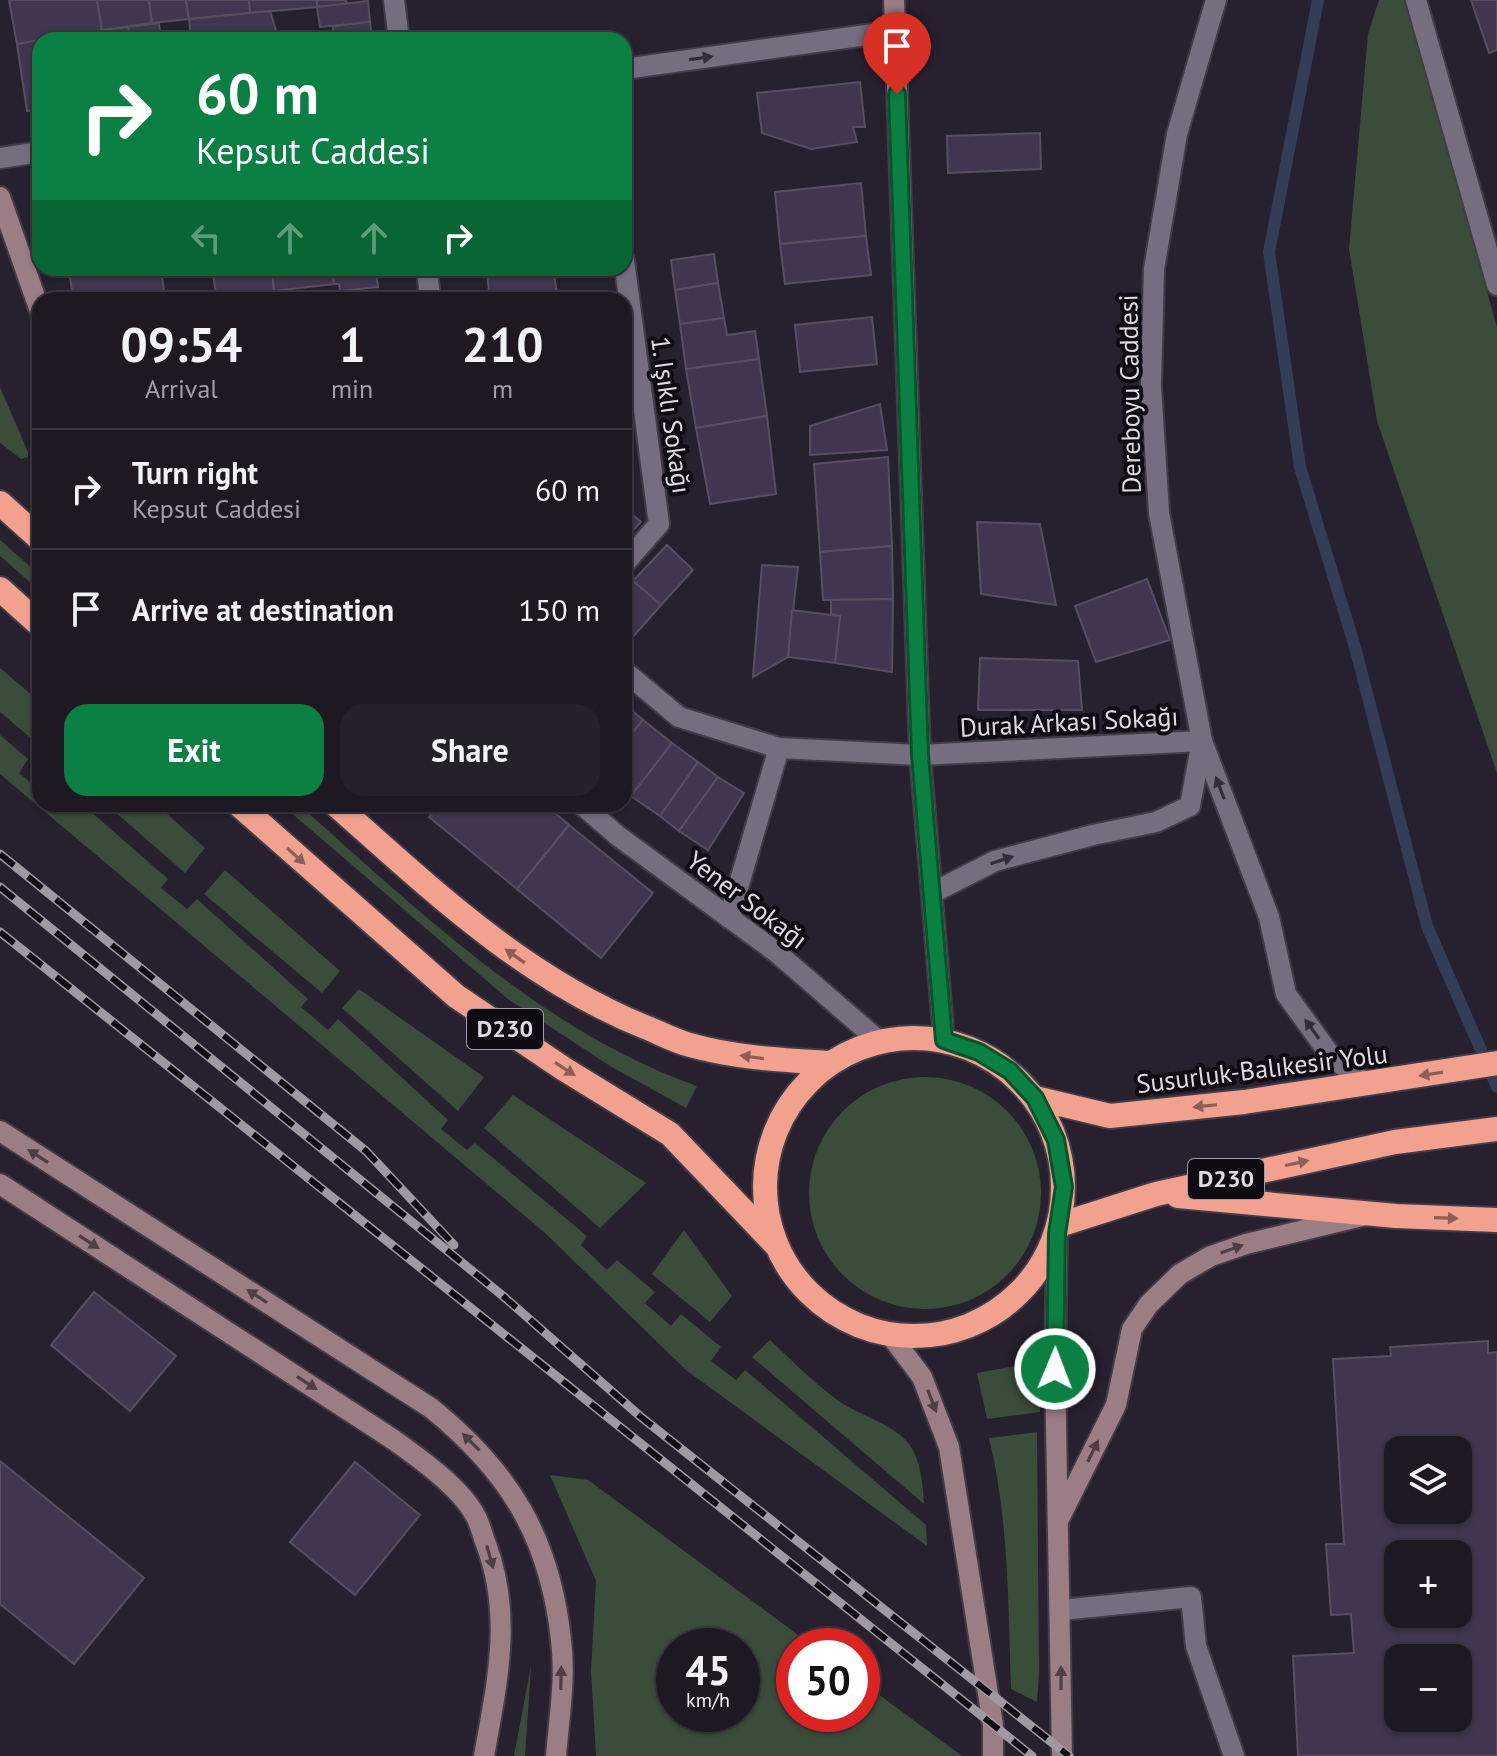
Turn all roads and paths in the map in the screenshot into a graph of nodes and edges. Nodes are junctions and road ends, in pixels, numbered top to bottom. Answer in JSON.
{"nodes":[{"id":1,"x":394,"y":0,"type":"edge"},
{"id":2,"x":894,"y":0,"type":"edge"},
{"id":3,"x":1216,"y":0,"type":"edge"},
{"id":4,"x":1416,"y":0,"type":"edge"},
{"id":5,"x":895,"y":31,"type":"junction"},
{"id":6,"x":398,"y":32,"type":"edge"},
{"id":7,"x":632,"y":68,"type":"edge"},
{"id":8,"x":32,"y":153,"type":"edge"},
{"id":9,"x":0,"y":158,"type":"edge"},
{"id":10,"x":0,"y":197,"type":"edge"},
{"id":11,"x":1497,"y":285,"type":"edge"},
{"id":12,"x":33,"y":292,"type":"edge"},
{"id":13,"x":632,"y":320,"type":"edge"},
{"id":14,"x":0,"y":503,"type":"edge"},
{"id":15,"x":32,"y":532,"type":"edge"},
{"id":16,"x":632,"y":555,"type":"edge"},
{"id":17,"x":0,"y":589,"type":"edge"},
{"id":18,"x":32,"y":618,"type":"edge"},
{"id":19,"x":632,"y":678,"type":"edge"},
{"id":20,"x":1202,"y":741,"type":"junction"},
{"id":21,"x":779,"y":748,"type":"junction"},
{"id":22,"x":920,"y":755,"type":"junction"},
{"id":23,"x":247,"y":812,"type":"edge"},
{"id":24,"x":344,"y":812,"type":"edge"},
{"id":25,"x":590,"y":812,"type":"edge"},
{"id":26,"x":932,"y":893,"type":"junction"},
{"id":27,"x":729,"y":918,"type":"junction"},
{"id":28,"x":944,"y":1040,"type":"junction"},
{"id":29,"x":879,"y":1041,"type":"junction"},
{"id":30,"x":830,"y":1063,"type":"junction"},
{"id":31,"x":1497,"y":1063,"type":"edge"},
{"id":32,"x":1366,"y":1084,"type":"junction"},
{"id":33,"x":1035,"y":1098,"type":"junction"},
{"id":34,"x":1497,"y":1129,"type":"edge"},
{"id":35,"x":0,"y":1131,"type":"edge"},
{"id":36,"x":0,"y":1184,"type":"edge"},
{"id":37,"x":1156,"y":1194,"type":"junction"},
{"id":38,"x":1384,"y":1215,"type":"junction"},
{"id":39,"x":1497,"y":1220,"type":"edge"},
{"id":40,"x":1058,"y":1229,"type":"junction"},
{"id":41,"x":776,"y":1245,"type":"junction"},
{"id":42,"x":891,"y":1336,"type":"junction"},
{"id":43,"x":1058,"y":1521,"type":"junction"},
{"id":44,"x":1061,"y":1610,"type":"junction"},
{"id":45,"x":484,"y":1756,"type":"edge"},
{"id":46,"x":556,"y":1756,"type":"edge"},
{"id":47,"x":993,"y":1756,"type":"edge"},
{"id":48,"x":1062,"y":1756,"type":"edge"},
{"id":49,"x":1234,"y":1756,"type":"edge"}],
"edges":[{"from":1,"to":6,"type":"street"},
{"from":2,"to":5,"type":"main road"},
{"from":3,"to":20,"type":"street","name":"Dereboyu Caddesi"},
{"from":4,"to":11,"type":"street"},
{"from":7,"to":5,"type":"street","one_way":true},
{"from":5,"to":22,"type":"main road"},
{"from":8,"to":9,"type":"street"},
{"from":10,"to":12,"type":"main road"},
{"from":13,"to":16,"type":"street","name":"1. Işıklı Sokağı"},
{"from":14,"to":15,"type":"highway"},
{"from":17,"to":18,"type":"highway"},
{"from":19,"to":21,"type":"street","name":"Durak Arkası Sokağı"},
{"from":20,"to":22,"type":"street","name":"Durak Arkası Sokağı"},
{"from":26,"to":20,"type":"street","one_way":true},
{"from":32,"to":20,"type":"street","one_way":true},
{"from":21,"to":22,"type":"street","name":"Durak Arkası Sokağı"},
{"from":21,"to":27,"type":"street"},
{"from":22,"to":26,"type":"main road"},
{"from":23,"to":41,"type":"highway","number":"D230","one_way":true},
{"from":30,"to":24,"type":"highway","number":"D230","one_way":true},
{"from":25,"to":27,"type":"street","name":"Yener Sokağı"},
{"from":26,"to":28,"type":"main road"},
{"from":27,"to":29,"type":"street","name":"Yener Sokağı"},
{"from":28,"to":29,"type":"highway"},
{"from":28,"to":33,"type":"highway"},
{"from":29,"to":30,"type":"highway"},
{"from":30,"to":41,"type":"highway"},
{"from":31,"to":32,"type":"highway","name":"Susurluk-Balıkesir Yolu","one_way":true},
{"from":32,"to":33,"type":"highway","name":"Susurluk-Balıkesir Yolu","one_way":true},
{"from":33,"to":40,"type":"highway"},
{"from":37,"to":34,"type":"highway","number":"D230","one_way":true},
{"from":46,"to":35,"type":"main road","one_way":true},
{"from":36,"to":45,"type":"main road","one_way":true},
{"from":37,"to":38,"type":"highway"},
{"from":37,"to":40,"type":"highway","number":"D230"},
{"from":38,"to":39,"type":"highway","one_way":true},
{"from":43,"to":38,"type":"main road","one_way":true},
{"from":40,"to":42,"type":"highway"},
{"from":40,"to":43,"type":"main road"},
{"from":41,"to":42,"type":"highway"},
{"from":42,"to":47,"type":"main road","one_way":true},
{"from":43,"to":44,"type":"main road"},
{"from":48,"to":44,"type":"main road","one_way":true},
{"from":44,"to":49,"type":"street"}]}
